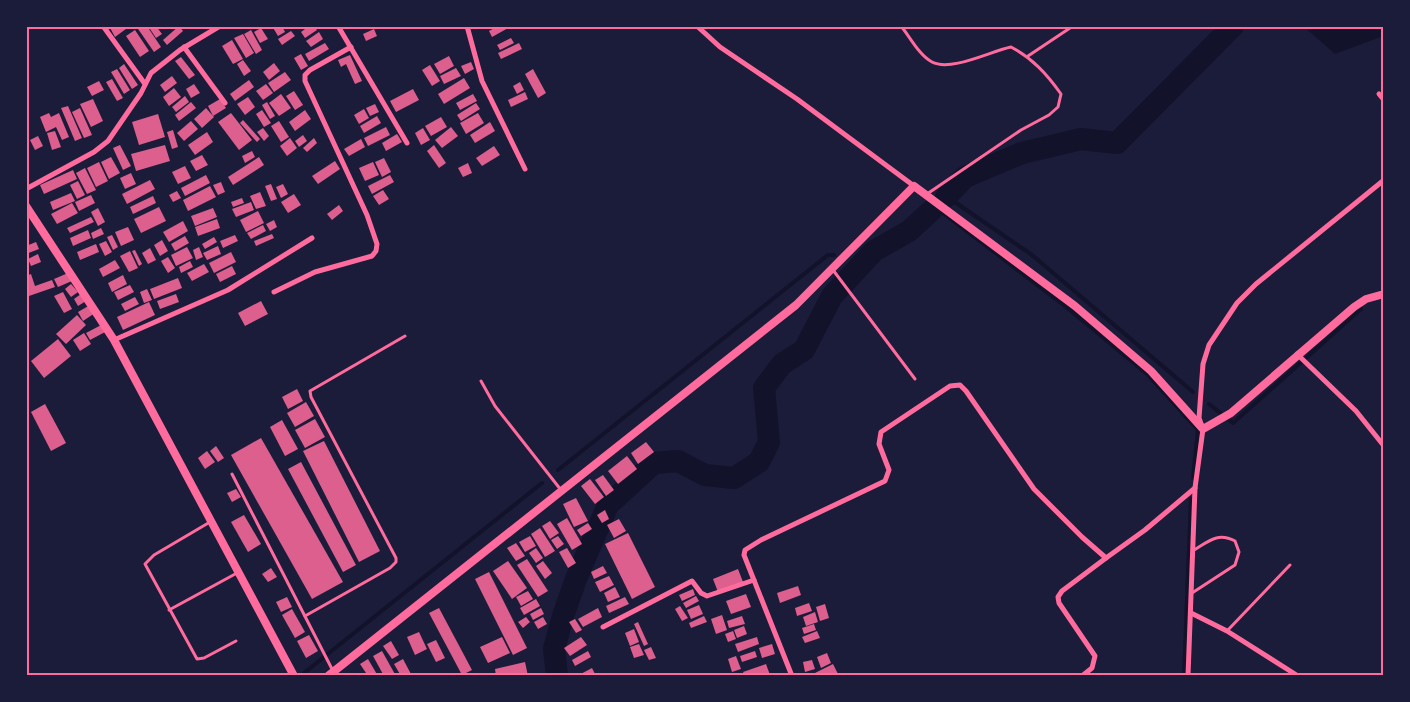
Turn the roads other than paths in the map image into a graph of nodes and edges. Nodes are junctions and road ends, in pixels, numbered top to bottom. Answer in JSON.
{"nodes":[{"id":1,"x":103,"y":26,"type":"edge"},
{"id":2,"x":220,"y":26,"type":"edge"},
{"id":3,"x":338,"y":26,"type":"edge"},
{"id":4,"x":467,"y":26,"type":"edge"},
{"id":5,"x":697,"y":26,"type":"edge"},
{"id":6,"x":901,"y":26,"type":"edge"},
{"id":7,"x":1073,"y":26,"type":"edge"},
{"id":8,"x":184,"y":47,"type":"junction"},
{"id":9,"x":351,"y":47,"type":"junction"},
{"id":10,"x":1028,"y":56,"type":"junction"},
{"id":11,"x":145,"y":84,"type":"junction"},
{"id":12,"x":1379,"y":94,"type":"dead end"},
{"id":13,"x":1384,"y":100,"type":"edge"},
{"id":14,"x":225,"y":103,"type":"dead end"},
{"id":15,"x":407,"y":143,"type":"dead end"},
{"id":16,"x":525,"y":169,"type":"dead end"},
{"id":17,"x":1384,"y":180,"type":"edge"},
{"id":18,"x":914,"y":186,"type":"junction"},
{"id":19,"x":26,"y":188,"type":"edge"},
{"id":20,"x":926,"y":194,"type":"junction"},
{"id":21,"x":26,"y":206,"type":"edge"},
{"id":22,"x":312,"y":238,"type":"dead end"},
{"id":23,"x":833,"y":270,"type":"junction"},
{"id":24,"x":274,"y":292,"type":"dead end"},
{"id":25,"x":1384,"y":294,"type":"edge"},
{"id":26,"x":405,"y":336,"type":"dead end"},
{"id":27,"x":114,"y":340,"type":"junction"},
{"id":28,"x":1298,"y":354,"type":"junction"},
{"id":29,"x":915,"y":378,"type":"dead end"},
{"id":30,"x":481,"y":381,"type":"dead end"},
{"id":31,"x":1203,"y":429,"type":"junction"},
{"id":32,"x":1384,"y":446,"type":"edge"},
{"id":33,"x":232,"y":474,"type":"dead end"},
{"id":34,"x":1195,"y":488,"type":"junction"},
{"id":35,"x":561,"y":490,"type":"junction"},
{"id":36,"x":210,"y":522,"type":"junction"},
{"id":37,"x":1194,"y":550,"type":"junction"},
{"id":38,"x":1106,"y":558,"type":"junction"},
{"id":39,"x":1290,"y":565,"type":"dead end"},
{"id":40,"x":238,"y":573,"type":"junction"},
{"id":41,"x":754,"y":580,"type":"junction"},
{"id":42,"x":1192,"y":592,"type":"junction"},
{"id":43,"x":169,"y":610,"type":"junction"},
{"id":44,"x":1191,"y":613,"type":"junction"},
{"id":45,"x":305,"y":616,"type":"junction"},
{"id":46,"x":603,"y":627,"type":"dead end"},
{"id":47,"x":1227,"y":631,"type":"junction"},
{"id":48,"x":236,"y":641,"type":"dead end"},
{"id":49,"x":330,"y":674,"type":"edge"},
{"id":50,"x":294,"y":676,"type":"edge"},
{"id":51,"x":792,"y":676,"type":"edge"},
{"id":52,"x":1082,"y":676,"type":"edge"},
{"id":53,"x":1188,"y":676,"type":"edge"},
{"id":54,"x":1298,"y":676,"type":"edge"}],
"edges":[{"from":1,"to":11,"type":"street"},
{"from":2,"to":8,"type":"street"},
{"from":3,"to":9,"type":"street"},
{"from":4,"to":16,"type":"street"},
{"from":5,"to":18,"type":"street"},
{"from":6,"to":10,"type":"lane"},
{"from":7,"to":10,"type":"lane"},
{"from":8,"to":11,"type":"street"},
{"from":8,"to":14,"type":"street"},
{"from":9,"to":15,"type":"street"},
{"from":9,"to":24,"type":"street"},
{"from":10,"to":20,"type":"lane"},
{"from":11,"to":19,"type":"street"},
{"from":12,"to":13,"type":"street"},
{"from":17,"to":31,"type":"street"},
{"from":18,"to":20,"type":"main road"},
{"from":18,"to":23,"type":"main road"},
{"from":20,"to":31,"type":"main road"},
{"from":21,"to":27,"type":"main road"},
{"from":22,"to":27,"type":"street"},
{"from":23,"to":29,"type":"lane"},
{"from":23,"to":35,"type":"main road"},
{"from":25,"to":28,"type":"main road"},
{"from":26,"to":45,"type":"lane"},
{"from":27,"to":36,"type":"main road"},
{"from":28,"to":31,"type":"main road"},
{"from":28,"to":32,"type":"street"},
{"from":30,"to":35,"type":"lane"},
{"from":31,"to":34,"type":"street"},
{"from":33,"to":45,"type":"lane"},
{"from":34,"to":37,"type":"street"},
{"from":34,"to":38,"type":"street"},
{"from":35,"to":49,"type":"main road"},
{"from":36,"to":40,"type":"main road"},
{"from":36,"to":43,"type":"lane"},
{"from":37,"to":42,"type":"street"},
{"from":37,"to":42,"type":"lane"},
{"from":38,"to":41,"type":"street"},
{"from":38,"to":52,"type":"street"},
{"from":39,"to":47,"type":"lane"},
{"from":40,"to":43,"type":"lane"},
{"from":40,"to":50,"type":"main road"},
{"from":41,"to":46,"type":"street"},
{"from":41,"to":51,"type":"street"},
{"from":42,"to":44,"type":"street"},
{"from":43,"to":48,"type":"lane"},
{"from":44,"to":47,"type":"street"},
{"from":44,"to":53,"type":"street"},
{"from":45,"to":49,"type":"lane"},
{"from":47,"to":54,"type":"street"}]}
